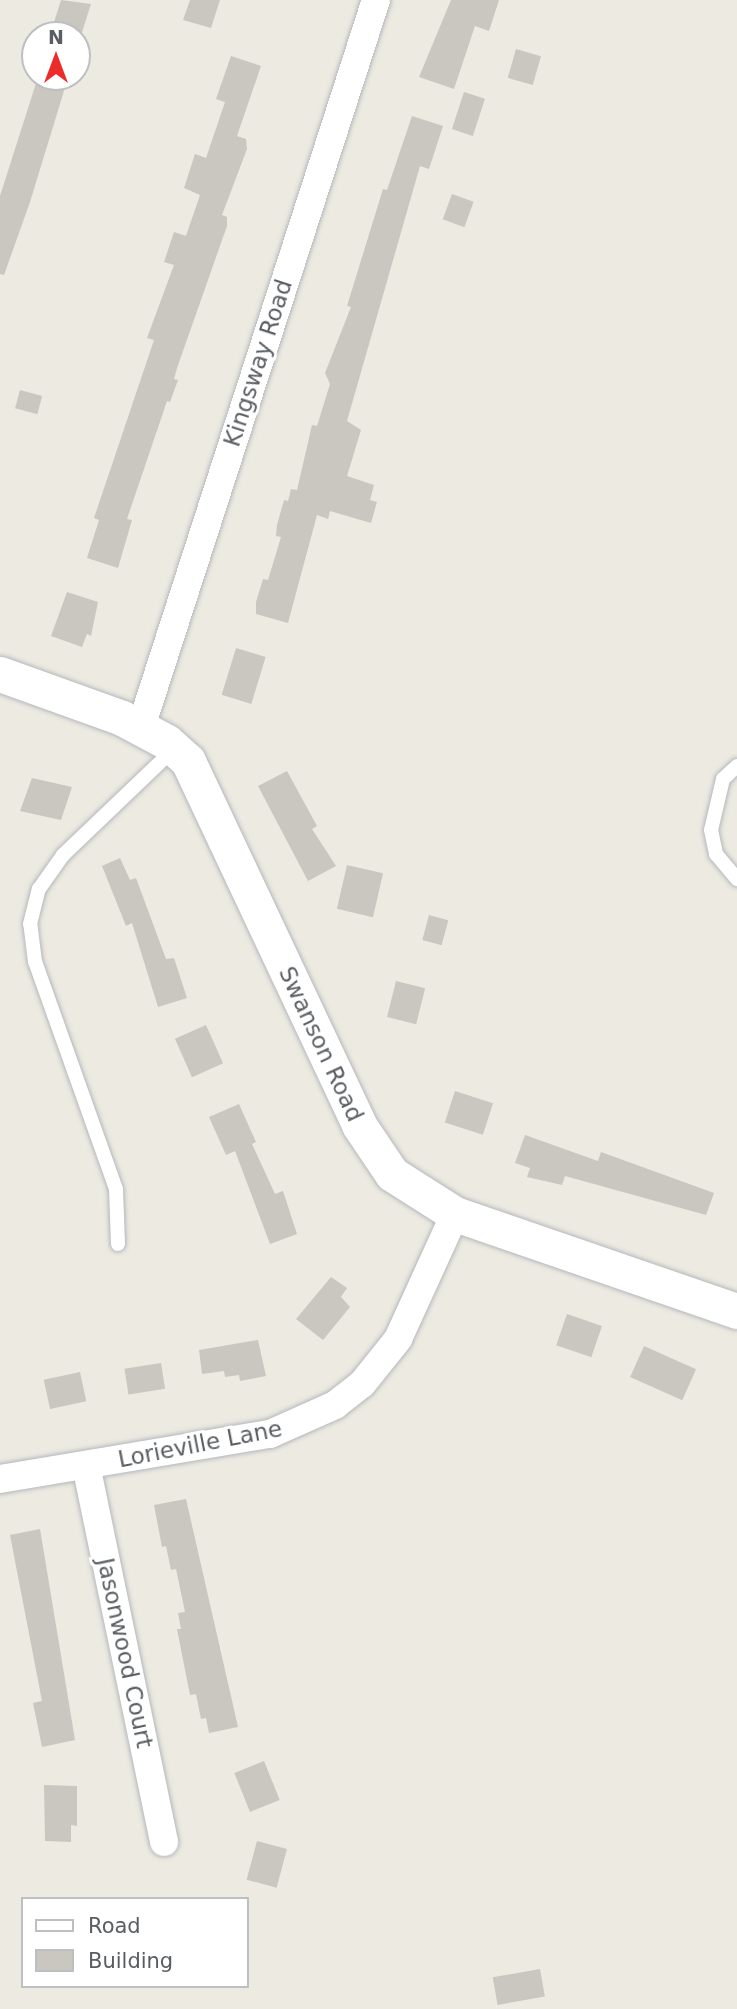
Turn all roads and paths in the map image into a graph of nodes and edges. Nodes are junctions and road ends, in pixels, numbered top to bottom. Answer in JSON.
{"nodes":[{"id":1,"x":376,"y":0,"type":"edge"},
{"id":2,"x":0,"y":674,"type":"edge"},
{"id":3,"x":141,"y":727,"type":"junction"},
{"id":4,"x":175,"y":748,"type":"junction"},
{"id":5,"x":737,"y":766,"type":"edge"},
{"id":6,"x":737,"y":879,"type":"edge"},
{"id":7,"x":455,"y":1214,"type":"junction"},
{"id":8,"x":118,"y":1244,"type":"dead end"},
{"id":9,"x":737,"y":1311,"type":"edge"},
{"id":10,"x":86,"y":1465,"type":"junction"},
{"id":11,"x":0,"y":1479,"type":"edge"},
{"id":12,"x":164,"y":1842,"type":"dead end"}],
"edges":[{"from":1,"to":3,"type":"street","name":"Kingsway Road"},
{"from":2,"to":3,"type":"street","name":"Swanson Road"},
{"from":3,"to":4,"type":"street","name":"Swanson Road"},
{"from":4,"to":7,"type":"street","name":"Swanson Road"},
{"from":4,"to":8,"type":"lane"},
{"from":5,"to":6,"type":"lane"},
{"from":7,"to":9,"type":"street","name":"Swanson Road"},
{"from":7,"to":10,"type":"street","name":"Lorieville Lane"},
{"from":10,"to":11,"type":"street","name":"Lorieville Lane"},
{"from":10,"to":12,"type":"street","name":"Jasonwood Court"}]}
